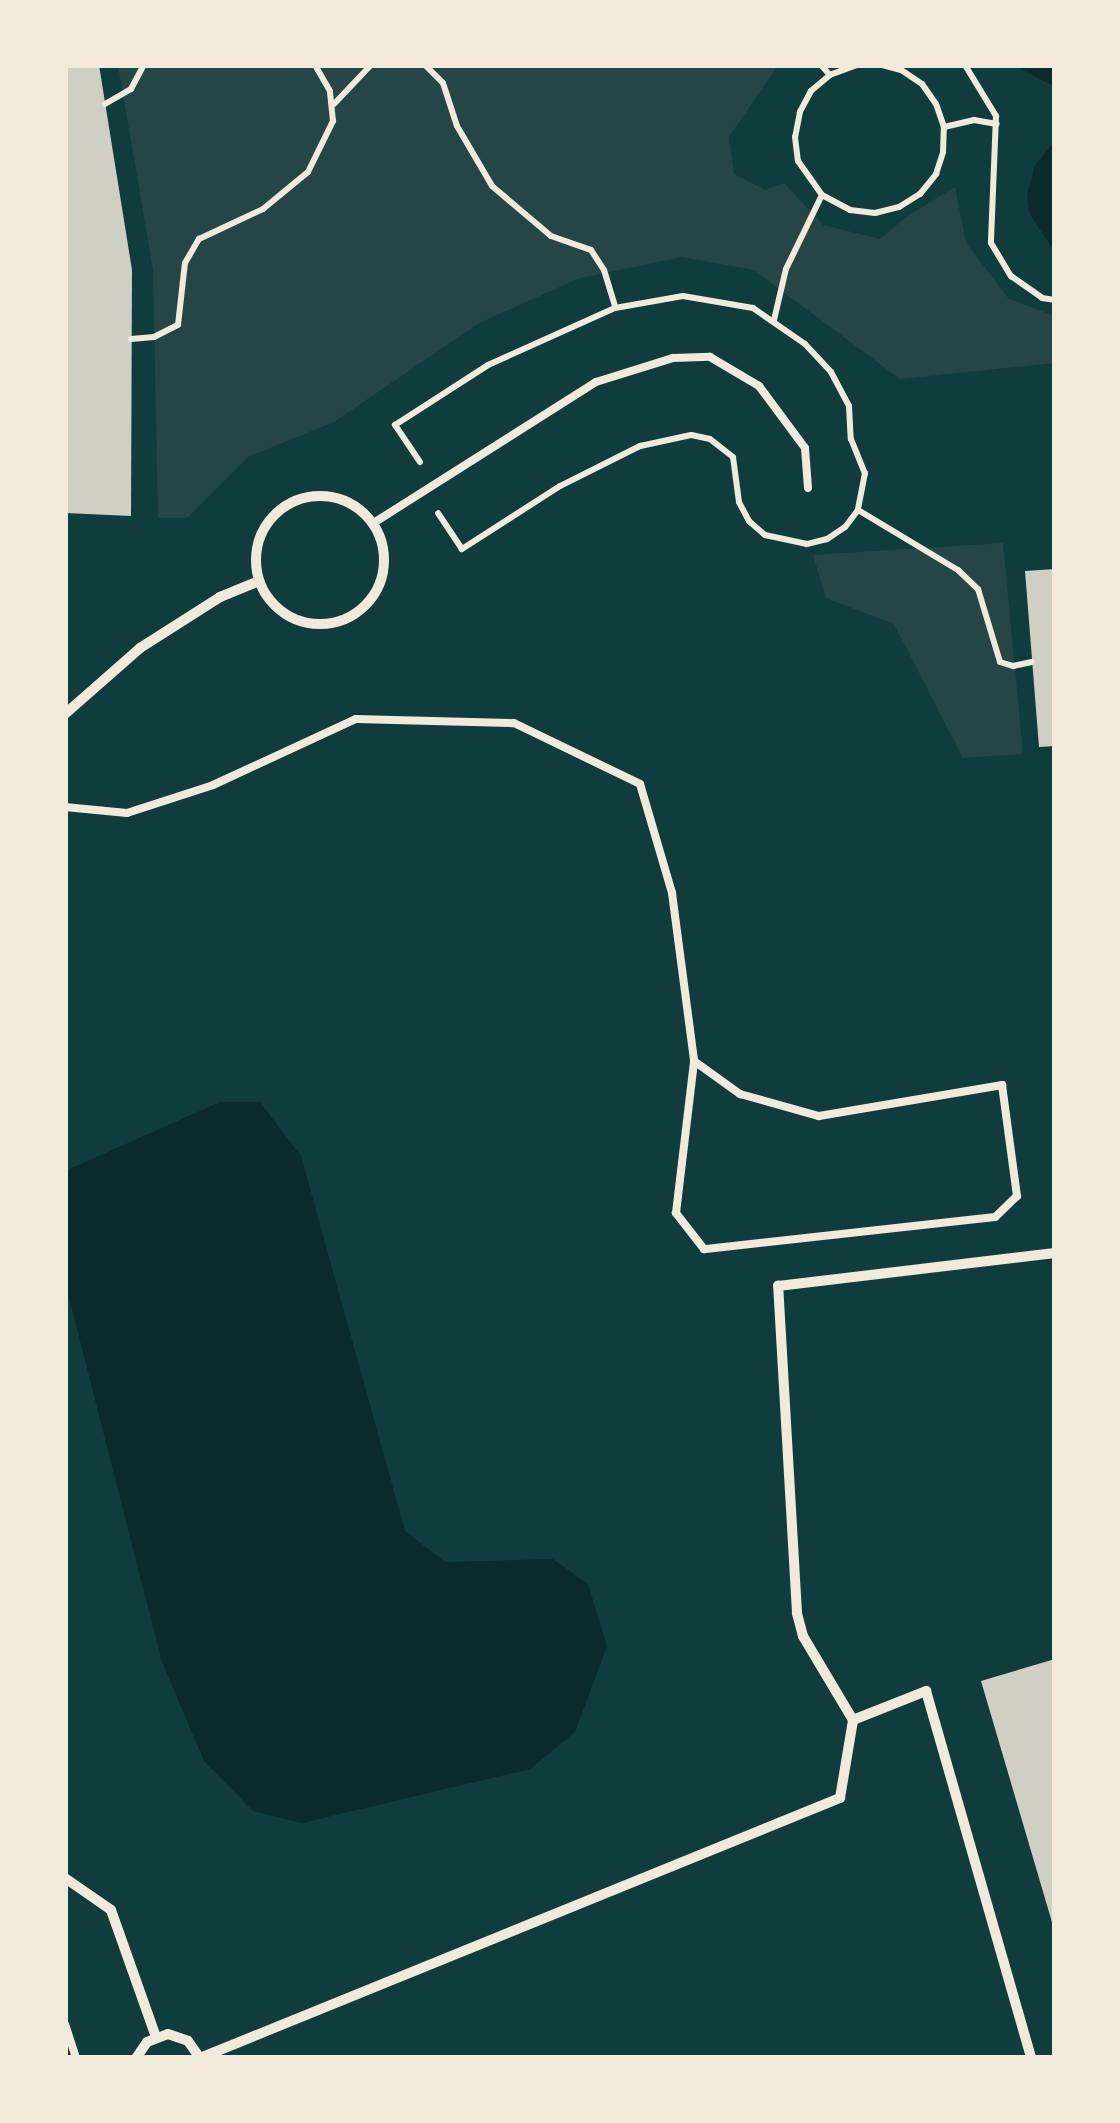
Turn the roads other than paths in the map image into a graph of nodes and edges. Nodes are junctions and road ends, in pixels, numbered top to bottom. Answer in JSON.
{"nodes":[{"id":1,"x":808,"y":488,"type":"dead end"},
{"id":2,"x":372,"y":524,"type":"junction"},
{"id":3,"x":259,"y":581,"type":"junction"},
{"id":4,"x":65,"y":714,"type":"edge"},
{"id":5,"x":65,"y":807,"type":"edge"},
{"id":6,"x":694,"y":1061,"type":"junction"},
{"id":7,"x":1055,"y":1253,"type":"edge"},
{"id":8,"x":853,"y":1720,"type":"junction"},
{"id":9,"x":65,"y":1878,"type":"edge"},
{"id":10,"x":65,"y":2024,"type":"edge"},
{"id":11,"x":156,"y":2036,"type":"junction"},
{"id":12,"x":76,"y":2058,"type":"edge"},
{"id":13,"x":136,"y":2058,"type":"edge"},
{"id":14,"x":200,"y":2058,"type":"edge"},
{"id":15,"x":1031,"y":2058,"type":"edge"}],
"edges":[{"from":1,"to":2,"type":"lane"},
{"from":2,"to":3,"type":"street"},
{"from":2,"to":3,"type":"street"},
{"from":3,"to":4,"type":"street"},
{"from":5,"to":6,"type":"lane"},
{"from":6,"to":6,"type":"lane"},
{"from":7,"to":8,"type":"street"},
{"from":8,"to":14,"type":"street"},
{"from":8,"to":15,"type":"street"},
{"from":9,"to":11,"type":"street"},
{"from":10,"to":12,"type":"lane"},
{"from":11,"to":13,"type":"street"},
{"from":11,"to":14,"type":"street"}]}
